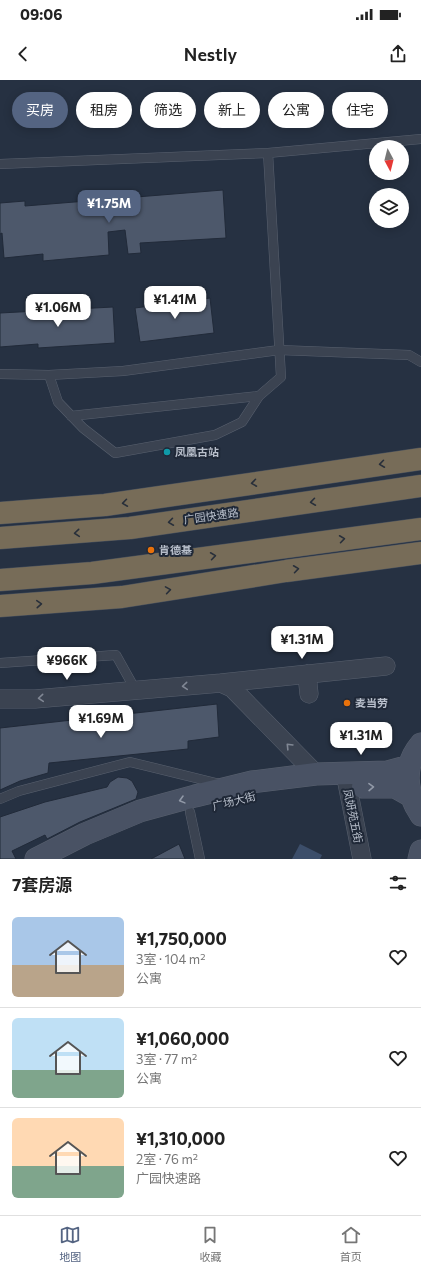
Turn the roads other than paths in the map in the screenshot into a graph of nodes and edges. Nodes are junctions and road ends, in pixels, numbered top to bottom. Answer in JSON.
{"nodes":[{"id":1,"x":421,"y":139,"type":"edge"},
{"id":2,"x":268,"y":153,"type":"junction"},
{"id":3,"x":0,"y":164,"type":"edge"},
{"id":4,"x":279,"y":350,"type":"junction"},
{"id":5,"x":421,"y":362,"type":"edge"},
{"id":6,"x":0,"y":374,"type":"edge"},
{"id":7,"x":49,"y":375,"type":"junction"},
{"id":8,"x":259,"y":396,"type":"junction"},
{"id":9,"x":71,"y":416,"type":"junction"},
{"id":10,"x":421,"y":459,"type":"edge"},
{"id":11,"x":421,"y":486,"type":"edge"},
{"id":12,"x":0,"y":513,"type":"edge"},
{"id":13,"x":421,"y":528,"type":"edge"},
{"id":14,"x":0,"y":538,"type":"edge"},
{"id":15,"x":421,"y":553,"type":"edge"},
{"id":16,"x":0,"y":580,"type":"edge"},
{"id":17,"x":0,"y":606,"type":"edge"},
{"id":18,"x":0,"y":663,"type":"edge"},
{"id":19,"x":386,"y":666,"type":"dead end"},
{"id":20,"x":307,"y":674,"type":"junction"},
{"id":21,"x":221,"y":683,"type":"junction"},
{"id":22,"x":135,"y":690,"type":"junction"},
{"id":23,"x":309,"y":694,"type":"dead end"},
{"id":24,"x":0,"y":699,"type":"edge"},
{"id":25,"x":421,"y":744,"type":"edge"},
{"id":26,"x":409,"y":766,"type":"junction"},
{"id":27,"x":316,"y":774,"type":"junction"},
{"id":28,"x":346,"y":780,"type":"junction"},
{"id":29,"x":231,"y":787,"type":"junction"},
{"id":30,"x":411,"y":796,"type":"junction"},
{"id":31,"x":0,"y":800,"type":"edge"},
{"id":32,"x":190,"y":812,"type":"junction"},
{"id":33,"x":421,"y":816,"type":"edge"},
{"id":34,"x":421,"y":851,"type":"edge"},
{"id":35,"x":36,"y":859,"type":"edge"},
{"id":36,"x":64,"y":859,"type":"edge"},
{"id":37,"x":200,"y":859,"type":"edge"},
{"id":38,"x":362,"y":859,"type":"edge"},
{"id":39,"x":419,"y":859,"type":"edge"}],
"edges":[{"from":1,"to":2,"type":"lane"},
{"from":2,"to":3,"type":"lane"},
{"from":2,"to":4,"type":"lane"},
{"from":4,"to":5,"type":"lane"},
{"from":4,"to":7,"type":"lane"},
{"from":4,"to":8,"type":"lane"},
{"from":6,"to":7,"type":"lane"},
{"from":7,"to":9,"type":"lane"},
{"from":8,"to":9,"type":"lane"},
{"from":8,"to":9,"type":"lane"},
{"from":10,"to":12,"type":"highway","one_way":true},
{"from":11,"to":14,"type":"highway","name":"广园快速路","one_way":true},
{"from":16,"to":13,"type":"highway","one_way":true},
{"from":17,"to":15,"type":"highway","one_way":true},
{"from":18,"to":22,"type":"lane"},
{"from":19,"to":20,"type":"street"},
{"from":20,"to":21,"type":"street"},
{"from":20,"to":23,"type":"street"},
{"from":21,"to":22,"type":"street","one_way":true},
{"from":27,"to":21,"type":"street","one_way":true},
{"from":22,"to":24,"type":"street","one_way":true},
{"from":25,"to":26,"type":"street"},
{"from":26,"to":28,"type":"street"},
{"from":26,"to":30,"type":"street"},
{"from":27,"to":28,"type":"street","name":"广场大街"},
{"from":27,"to":29,"type":"street","name":"广场大街"},
{"from":28,"to":30,"type":"street","name":"广场大街","one_way":true},
{"from":28,"to":32,"type":"street","name":"广场大街"},
{"from":28,"to":38,"type":"street","name":"凤妍苑五街"},
{"from":29,"to":31,"type":"lane"},
{"from":29,"to":35,"type":"street","name":"广场大街","one_way":true},
{"from":30,"to":33,"type":"street"},
{"from":32,"to":36,"type":"street","name":"广场大街"},
{"from":32,"to":37,"type":"lane"},
{"from":34,"to":39,"type":"street"}]}
